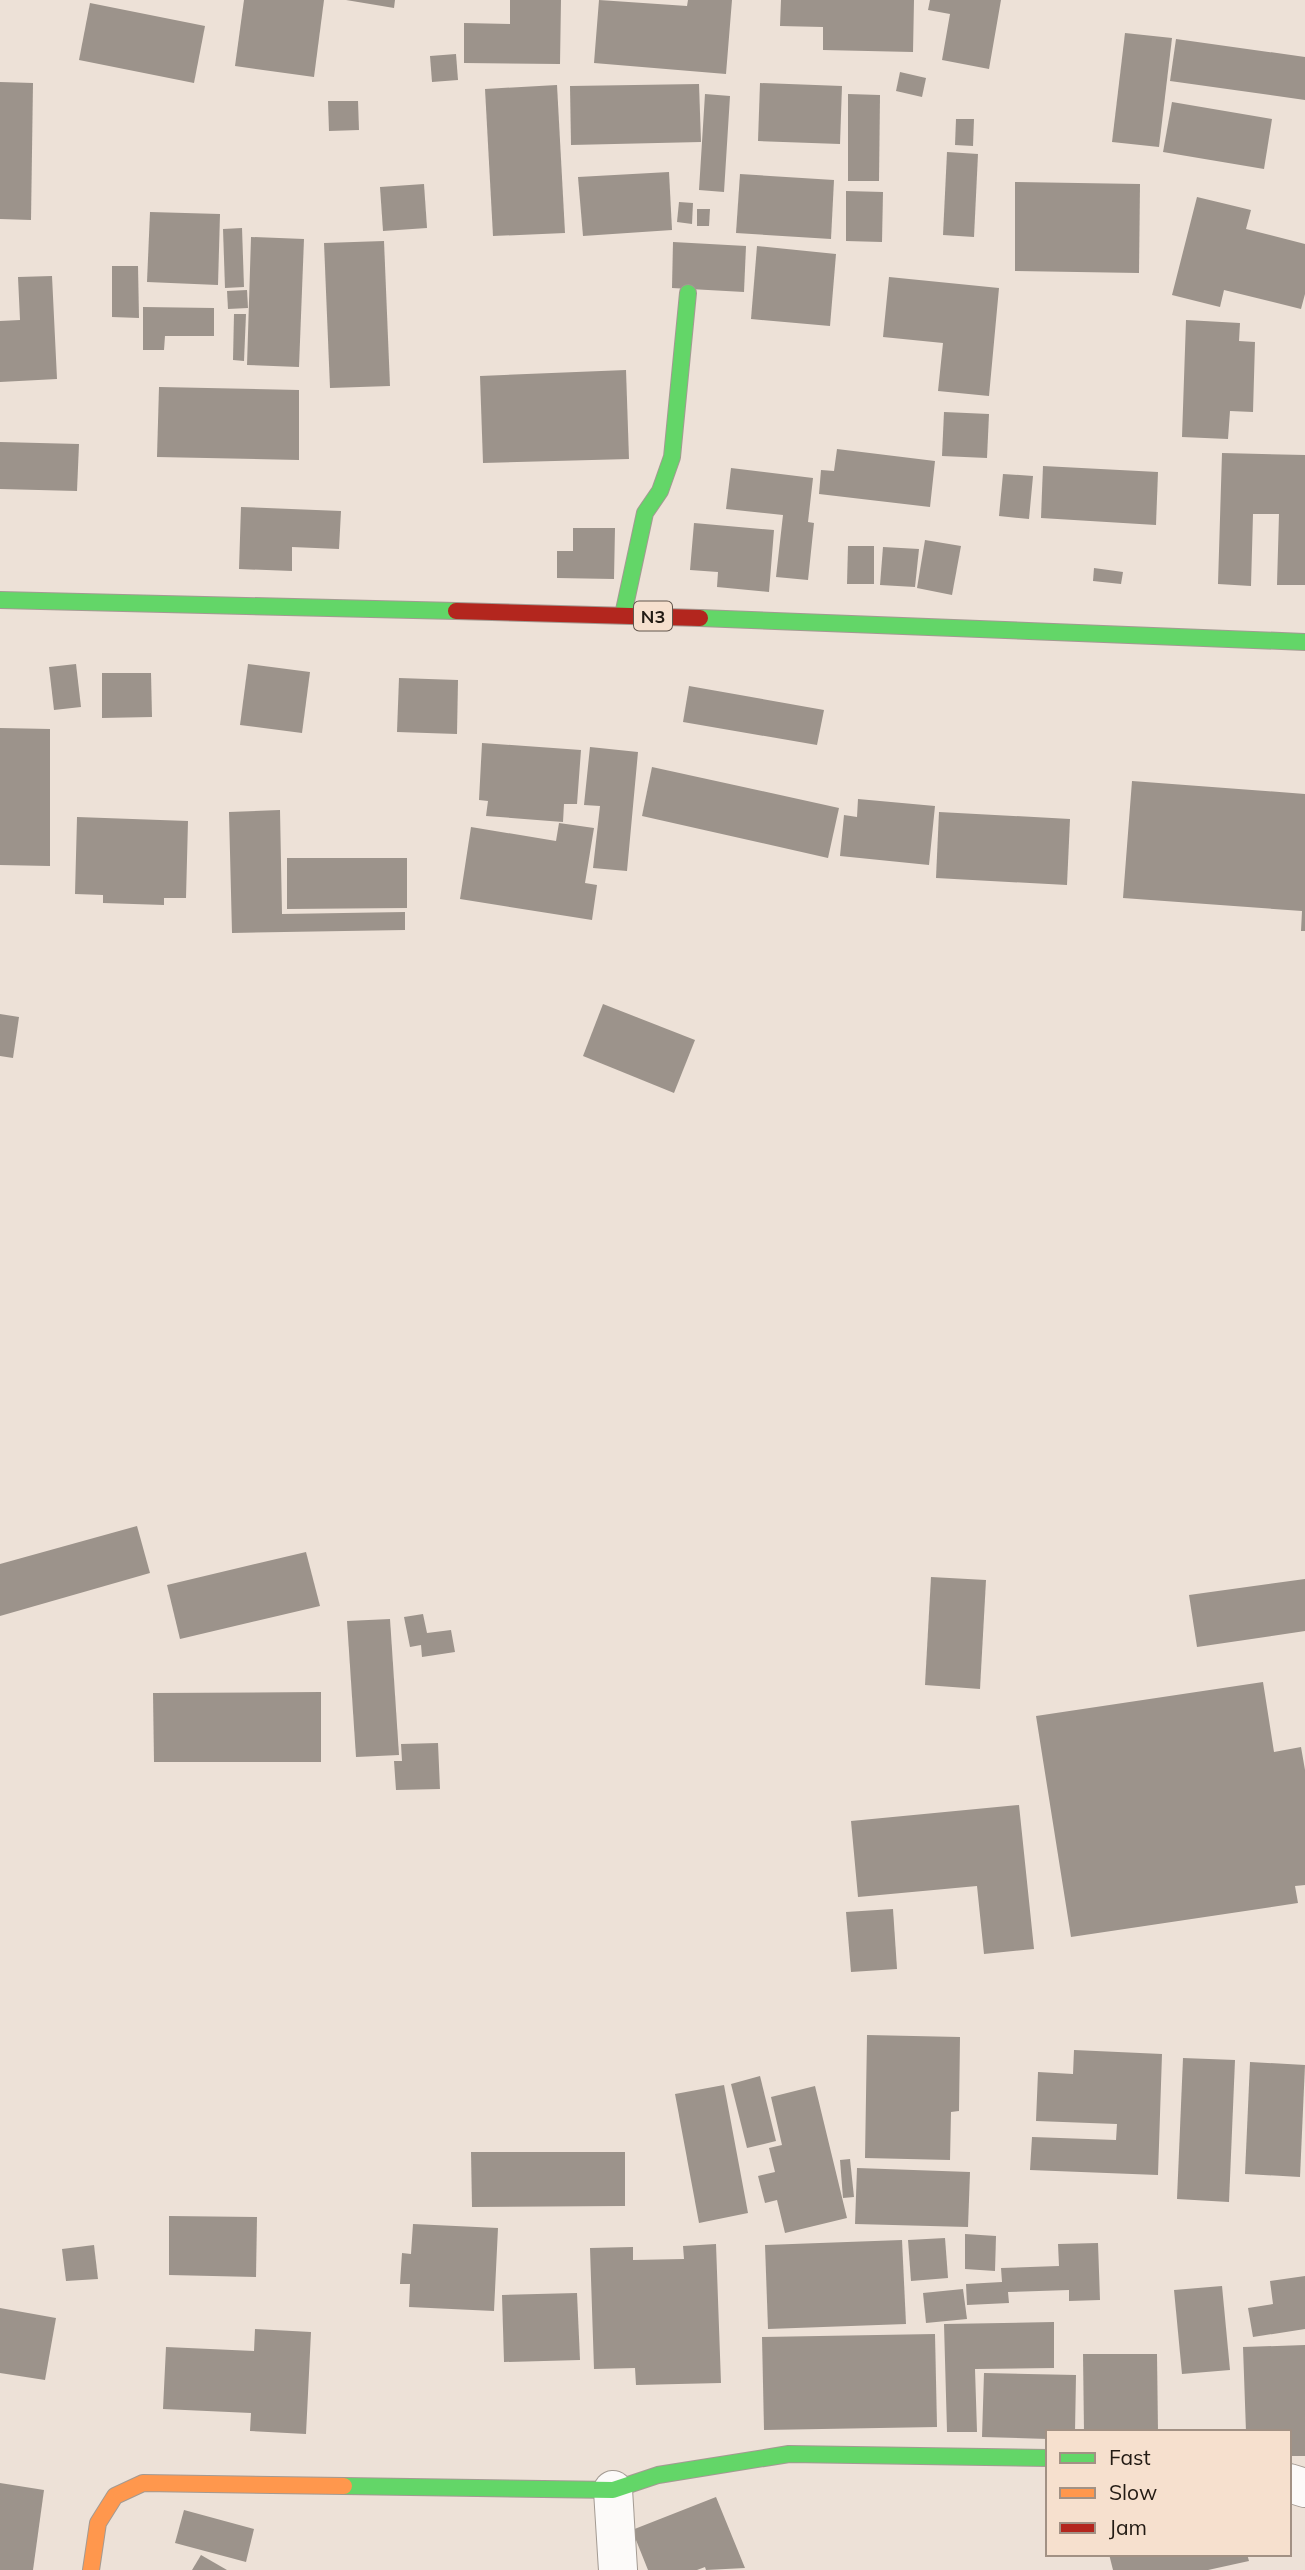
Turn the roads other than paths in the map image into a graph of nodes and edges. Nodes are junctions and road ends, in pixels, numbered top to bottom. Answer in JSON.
{"nodes":[{"id":1,"x":688,"y":293,"type":"dead end"},
{"id":2,"x":0,"y":600,"type":"edge"},
{"id":3,"x":623,"y":615,"type":"junction"},
{"id":4,"x":1305,"y":642,"type":"edge"},
{"id":5,"x":1046,"y":2458,"type":"edge"},
{"id":6,"x":613,"y":2490,"type":"junction"},
{"id":7,"x":91,"y":2570,"type":"edge"},
{"id":8,"x":618,"y":2570,"type":"edge"}],
"edges":[{"from":1,"to":3,"type":"street"},
{"from":2,"to":3,"type":"street","number":"N3"},
{"from":3,"to":4,"type":"street","number":"N3"},
{"from":5,"to":6,"type":"street"},
{"from":6,"to":7,"type":"street"},
{"from":6,"to":8,"type":"street"}]}
